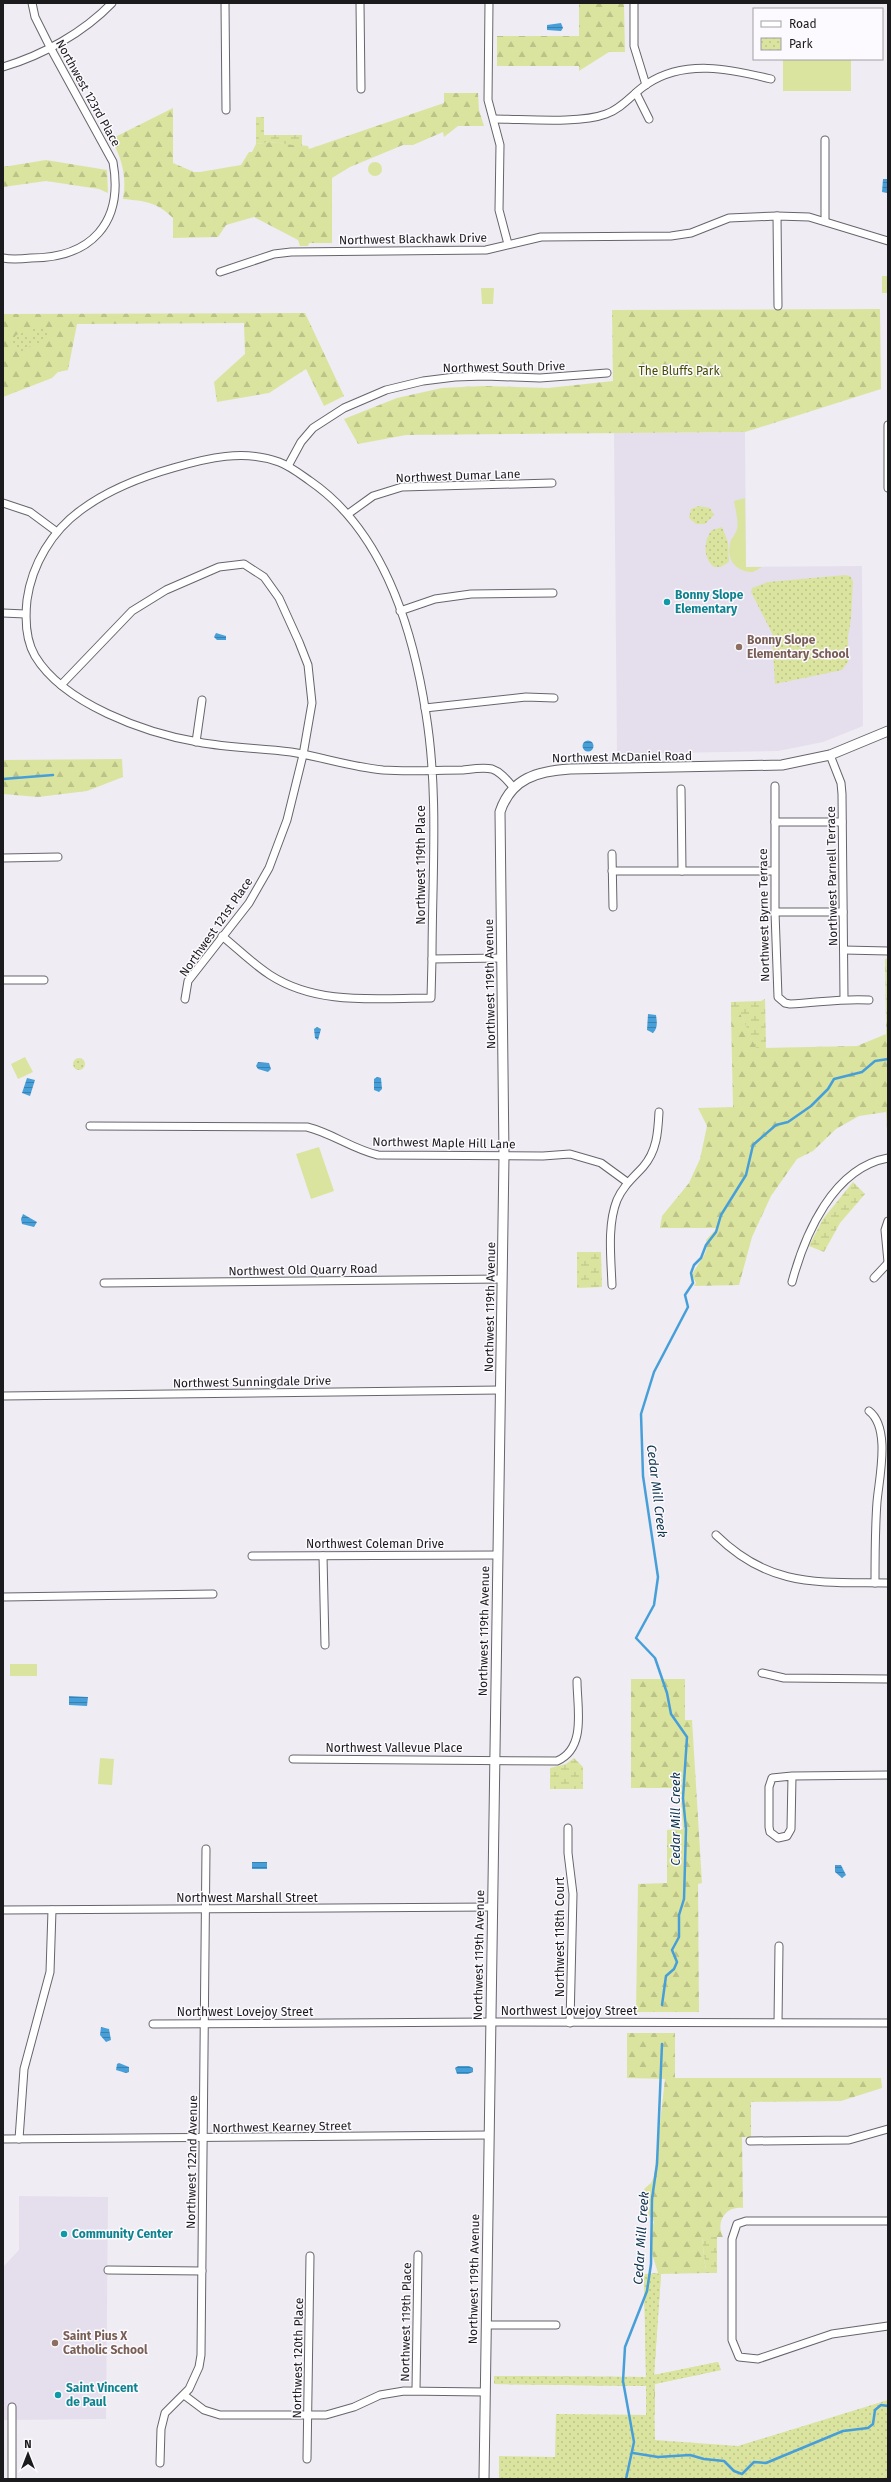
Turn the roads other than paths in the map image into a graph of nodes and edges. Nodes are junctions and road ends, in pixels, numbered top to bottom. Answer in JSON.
{"nodes":[{"id":1,"x":32,"y":3,"type":"edge"},
{"id":2,"x":112,"y":3,"type":"edge"},
{"id":3,"x":225,"y":3,"type":"edge"},
{"id":4,"x":360,"y":3,"type":"edge"},
{"id":5,"x":488,"y":3,"type":"edge"},
{"id":6,"x":634,"y":3,"type":"edge"},
{"id":7,"x":50,"y":47,"type":"junction"},
{"id":8,"x":3,"y":67,"type":"edge"},
{"id":9,"x":771,"y":79,"type":"dead end"},
{"id":10,"x":646,"y":84,"type":"junction"},
{"id":11,"x":361,"y":89,"type":"dead end"},
{"id":12,"x":636,"y":93,"type":"junction"},
{"id":13,"x":226,"y":110,"type":"dead end"},
{"id":14,"x":494,"y":119,"type":"junction"},
{"id":15,"x":649,"y":119,"type":"dead end"},
{"id":16,"x":825,"y":140,"type":"dead end"},
{"id":17,"x":777,"y":216,"type":"junction"},
{"id":18,"x":825,"y":222,"type":"junction"},
{"id":19,"x":888,"y":241,"type":"edge"},
{"id":20,"x":508,"y":244,"type":"junction"},
{"id":21,"x":3,"y":258,"type":"edge"},
{"id":22,"x":220,"y":272,"type":"dead end"},
{"id":23,"x":778,"y":306,"type":"dead end"},
{"id":24,"x":607,"y":373,"type":"dead end"},
{"id":25,"x":888,"y":425,"type":"edge"},
{"id":26,"x":288,"y":466,"type":"junction"},
{"id":27,"x":552,"y":483,"type":"dead end"},
{"id":28,"x":888,"y":488,"type":"edge"},
{"id":29,"x":3,"y":503,"type":"edge"},
{"id":30,"x":348,"y":514,"type":"junction"},
{"id":31,"x":57,"y":532,"type":"junction"},
{"id":32,"x":553,"y":593,"type":"dead end"},
{"id":33,"x":400,"y":612,"type":"junction"},
{"id":34,"x":3,"y":613,"type":"edge"},
{"id":35,"x":25,"y":614,"type":"junction"},
{"id":36,"x":61,"y":685,"type":"junction"},
{"id":37,"x":554,"y":698,"type":"dead end"},
{"id":38,"x":202,"y":700,"type":"dead end"},
{"id":39,"x":425,"y":708,"type":"junction"},
{"id":40,"x":888,"y":731,"type":"edge"},
{"id":41,"x":196,"y":742,"type":"junction"},
{"id":42,"x":303,"y":755,"type":"junction"},
{"id":43,"x":830,"y":755,"type":"junction"},
{"id":44,"x":432,"y":770,"type":"junction"},
{"id":45,"x":775,"y":786,"type":"dead end"},
{"id":46,"x":513,"y":787,"type":"junction"},
{"id":47,"x":681,"y":789,"type":"dead end"},
{"id":48,"x":775,"y":822,"type":"junction"},
{"id":49,"x":842,"y":822,"type":"junction"},
{"id":50,"x":612,"y":854,"type":"dead end"},
{"id":51,"x":58,"y":857,"type":"dead end"},
{"id":52,"x":3,"y":858,"type":"edge"},
{"id":53,"x":612,"y":871,"type":"junction"},
{"id":54,"x":682,"y":872,"type":"junction"},
{"id":55,"x":774,"y":872,"type":"junction"},
{"id":56,"x":613,"y":907,"type":"dead end"},
{"id":57,"x":775,"y":912,"type":"junction"},
{"id":58,"x":843,"y":912,"type":"junction"},
{"id":59,"x":222,"y":936,"type":"junction"},
{"id":60,"x":844,"y":950,"type":"junction"},
{"id":61,"x":888,"y":951,"type":"edge"},
{"id":62,"x":502,"y":958,"type":"junction"},
{"id":63,"x":432,"y":959,"type":"junction"},
{"id":64,"x":3,"y":980,"type":"edge"},
{"id":65,"x":44,"y":980,"type":"dead end"},
{"id":66,"x":844,"y":998,"type":"junction"},
{"id":67,"x":186,"y":999,"type":"dead end"},
{"id":68,"x":869,"y":1000,"type":"dead end"},
{"id":69,"x":659,"y":1112,"type":"dead end"},
{"id":70,"x":90,"y":1126,"type":"dead end"},
{"id":71,"x":504,"y":1156,"type":"junction"},
{"id":72,"x":888,"y":1158,"type":"edge"},
{"id":73,"x":627,"y":1182,"type":"junction"},
{"id":74,"x":888,"y":1222,"type":"edge"},
{"id":75,"x":888,"y":1262,"type":"edge"},
{"id":76,"x":874,"y":1278,"type":"dead end"},
{"id":77,"x":502,"y":1279,"type":"junction"},
{"id":78,"x":792,"y":1282,"type":"dead end"},
{"id":79,"x":104,"y":1283,"type":"dead end"},
{"id":80,"x":612,"y":1285,"type":"dead end"},
{"id":81,"x":500,"y":1390,"type":"junction"},
{"id":82,"x":3,"y":1396,"type":"edge"},
{"id":83,"x":869,"y":1411,"type":"dead end"},
{"id":84,"x":716,"y":1535,"type":"dead end"},
{"id":85,"x":498,"y":1555,"type":"junction"},
{"id":86,"x":252,"y":1556,"type":"dead end"},
{"id":87,"x":323,"y":1556,"type":"junction"},
{"id":88,"x":875,"y":1583,"type":"junction"},
{"id":89,"x":888,"y":1583,"type":"edge"},
{"id":90,"x":213,"y":1594,"type":"dead end"},
{"id":91,"x":3,"y":1597,"type":"edge"},
{"id":92,"x":325,"y":1645,"type":"dead end"},
{"id":93,"x":762,"y":1673,"type":"dead end"},
{"id":94,"x":888,"y":1679,"type":"edge"},
{"id":95,"x":577,"y":1680,"type":"dead end"},
{"id":96,"x":293,"y":1759,"type":"dead end"},
{"id":97,"x":494,"y":1759,"type":"junction"},
{"id":98,"x":792,"y":1776,"type":"junction"},
{"id":99,"x":888,"y":1776,"type":"edge"},
{"id":100,"x":568,"y":1828,"type":"dead end"},
{"id":101,"x":206,"y":1849,"type":"dead end"},
{"id":102,"x":492,"y":1907,"type":"junction"},
{"id":103,"x":3,"y":1910,"type":"edge"},
{"id":104,"x":52,"y":1910,"type":"junction"},
{"id":105,"x":206,"y":1910,"type":"junction"},
{"id":106,"x":779,"y":1946,"type":"dead end"},
{"id":107,"x":490,"y":2022,"type":"junction"},
{"id":108,"x":778,"y":2022,"type":"junction"},
{"id":109,"x":204,"y":2023,"type":"junction"},
{"id":110,"x":570,"y":2023,"type":"junction"},
{"id":111,"x":888,"y":2023,"type":"edge"},
{"id":112,"x":153,"y":2024,"type":"dead end"},
{"id":113,"x":888,"y":2129,"type":"edge"},
{"id":114,"x":489,"y":2136,"type":"junction"},
{"id":115,"x":3,"y":2139,"type":"edge"},
{"id":116,"x":19,"y":2139,"type":"junction"},
{"id":117,"x":204,"y":2139,"type":"junction"},
{"id":118,"x":750,"y":2141,"type":"dead end"},
{"id":119,"x":888,"y":2221,"type":"edge"},
{"id":120,"x":418,"y":2255,"type":"dead end"},
{"id":121,"x":310,"y":2256,"type":"dead end"},
{"id":122,"x":108,"y":2270,"type":"dead end"},
{"id":123,"x":202,"y":2271,"type":"junction"},
{"id":124,"x":486,"y":2325,"type":"junction"},
{"id":125,"x":556,"y":2325,"type":"dead end"},
{"id":126,"x":888,"y":2326,"type":"edge"},
{"id":127,"x":416,"y":2390,"type":"junction"},
{"id":128,"x":484,"y":2392,"type":"junction"},
{"id":129,"x":184,"y":2395,"type":"junction"},
{"id":130,"x":12,"y":2406,"type":"dead end"},
{"id":131,"x":308,"y":2415,"type":"junction"},
{"id":132,"x":307,"y":2460,"type":"dead end"},
{"id":133,"x":160,"y":2462,"type":"dead end"},
{"id":134,"x":12,"y":2479,"type":"edge"},
{"id":135,"x":484,"y":2479,"type":"edge"}],
"edges":[{"from":1,"to":7,"type":"street","name":"Northwest 123rd Place"},
{"from":2,"to":7,"type":"street"},
{"from":3,"to":13,"type":"street"},
{"from":4,"to":11,"type":"street"},
{"from":5,"to":14,"type":"street"},
{"from":6,"to":10,"type":"street"},
{"from":7,"to":8,"type":"street"},
{"from":7,"to":21,"type":"street","name":"Northwest 123rd Place"},
{"from":9,"to":10,"type":"street"},
{"from":10,"to":12,"type":"street"},
{"from":12,"to":14,"type":"street"},
{"from":12,"to":15,"type":"street"},
{"from":14,"to":20,"type":"street"},
{"from":16,"to":18,"type":"street"},
{"from":17,"to":18,"type":"street","name":"Northwest Blackhawk Drive"},
{"from":17,"to":20,"type":"street","name":"Northwest Blackhawk Drive"},
{"from":17,"to":23,"type":"street"},
{"from":18,"to":19,"type":"street","name":"Northwest Blackhawk Drive"},
{"from":20,"to":22,"type":"street","name":"Northwest Blackhawk Drive"},
{"from":24,"to":26,"type":"street","name":"Northwest South Drive"},
{"from":25,"to":28,"type":"street"},
{"from":26,"to":30,"type":"street","name":"Northwest 119th Place"},
{"from":26,"to":31,"type":"street","name":"Northwest 119th Place"},
{"from":27,"to":30,"type":"street","name":"Northwest Dumar Lane"},
{"from":29,"to":31,"type":"street"},
{"from":30,"to":33,"type":"street","name":"Northwest 119th Place"},
{"from":31,"to":35,"type":"street","name":"Northwest 119th Place"},
{"from":32,"to":33,"type":"street"},
{"from":33,"to":39,"type":"street","name":"Northwest 119th Place"},
{"from":34,"to":35,"type":"street"},
{"from":35,"to":36,"type":"street"},
{"from":36,"to":41,"type":"street"},
{"from":36,"to":42,"type":"street","name":"Northwest 121st Place"},
{"from":37,"to":39,"type":"street"},
{"from":38,"to":41,"type":"street"},
{"from":39,"to":44,"type":"street","name":"Northwest 119th Place"},
{"from":40,"to":43,"type":"street","name":"Northwest McDaniel Road"},
{"from":41,"to":42,"type":"street"},
{"from":42,"to":44,"type":"street"},
{"from":42,"to":59,"type":"street","name":"Northwest 121st Place"},
{"from":43,"to":46,"type":"street","name":"Northwest McDaniel Road"},
{"from":43,"to":49,"type":"street","name":"Northwest Parnell Terrace"},
{"from":44,"to":46,"type":"street"},
{"from":44,"to":63,"type":"street","name":"Northwest 119th Place"},
{"from":45,"to":48,"type":"street","name":"Northwest Byrne Terrace"},
{"from":46,"to":62,"type":"street","name":"Northwest 119th Avenue"},
{"from":47,"to":54,"type":"street"},
{"from":48,"to":49,"type":"street"},
{"from":48,"to":55,"type":"street","name":"Northwest Byrne Terrace"},
{"from":49,"to":58,"type":"street","name":"Northwest Parnell Terrace"},
{"from":50,"to":53,"type":"street"},
{"from":51,"to":52,"type":"street"},
{"from":53,"to":54,"type":"street"},
{"from":53,"to":56,"type":"street"},
{"from":54,"to":55,"type":"street"},
{"from":55,"to":57,"type":"street","name":"Northwest Byrne Terrace"},
{"from":57,"to":58,"type":"street"},
{"from":57,"to":66,"type":"street","name":"Northwest Byrne Terrace"},
{"from":58,"to":60,"type":"street","name":"Northwest Parnell Terrace"},
{"from":59,"to":63,"type":"street","name":"Northwest 119th Place"},
{"from":59,"to":67,"type":"street","name":"Northwest 121st Place"},
{"from":60,"to":61,"type":"street"},
{"from":60,"to":66,"type":"street","name":"Northwest Parnell Terrace"},
{"from":62,"to":63,"type":"street"},
{"from":62,"to":71,"type":"street","name":"Northwest 119th Avenue"},
{"from":64,"to":65,"type":"street"},
{"from":66,"to":68,"type":"street","name":"Northwest Byrne Terrace"},
{"from":69,"to":73,"type":"street"},
{"from":70,"to":71,"type":"street","name":"Northwest Maple Hill Lane"},
{"from":71,"to":73,"type":"street","name":"Northwest Maple Hill Lane"},
{"from":71,"to":77,"type":"street","name":"Northwest 119th Avenue"},
{"from":72,"to":78,"type":"street"},
{"from":73,"to":80,"type":"street"},
{"from":74,"to":75,"type":"street"},
{"from":75,"to":76,"type":"street"},
{"from":77,"to":79,"type":"street","name":"Northwest Old Quarry Road"},
{"from":77,"to":81,"type":"street","name":"Northwest 119th Avenue"},
{"from":81,"to":82,"type":"street","name":"Northwest Sunningdale Drive"},
{"from":81,"to":85,"type":"street","name":"Northwest 119th Avenue"},
{"from":83,"to":88,"type":"street"},
{"from":84,"to":88,"type":"street"},
{"from":85,"to":87,"type":"street","name":"Northwest Coleman Drive"},
{"from":85,"to":97,"type":"street","name":"Northwest 119th Avenue"},
{"from":86,"to":87,"type":"street","name":"Northwest Coleman Drive"},
{"from":87,"to":92,"type":"street"},
{"from":88,"to":89,"type":"street"},
{"from":90,"to":91,"type":"street"},
{"from":93,"to":94,"type":"street"},
{"from":95,"to":97,"type":"street","name":"Northwest Vallevue Place"},
{"from":96,"to":97,"type":"street","name":"Northwest Vallevue Place"},
{"from":97,"to":102,"type":"street","name":"Northwest 119th Avenue"},
{"from":98,"to":98,"type":"street"},
{"from":98,"to":99,"type":"street"},
{"from":100,"to":110,"type":"street","name":"Northwest 118th Court"},
{"from":101,"to":105,"type":"street","name":"Northwest 122nd Avenue"},
{"from":102,"to":105,"type":"street","name":"Northwest Marshall Street"},
{"from":102,"to":107,"type":"street","name":"Northwest 119th Avenue"},
{"from":103,"to":104,"type":"street","name":"Northwest Marshall Street"},
{"from":104,"to":105,"type":"street","name":"Northwest Marshall Street"},
{"from":104,"to":116,"type":"street"},
{"from":105,"to":109,"type":"street","name":"Northwest 122nd Avenue"},
{"from":106,"to":108,"type":"street"},
{"from":107,"to":109,"type":"street","name":"Northwest Lovejoy Street"},
{"from":107,"to":110,"type":"street","name":"Northwest Lovejoy Street"},
{"from":107,"to":114,"type":"street","name":"Northwest 119th Avenue"},
{"from":108,"to":110,"type":"street","name":"Northwest Lovejoy Street"},
{"from":108,"to":111,"type":"street","name":"Northwest Lovejoy Street"},
{"from":109,"to":112,"type":"street","name":"Northwest Lovejoy Street"},
{"from":109,"to":117,"type":"street","name":"Northwest 122nd Avenue"},
{"from":113,"to":118,"type":"street"},
{"from":114,"to":117,"type":"street","name":"Northwest Kearney Street"},
{"from":114,"to":124,"type":"street","name":"Northwest 119th Avenue"},
{"from":115,"to":116,"type":"street","name":"Northwest Kearney Street"},
{"from":116,"to":117,"type":"street","name":"Northwest Kearney Street"},
{"from":117,"to":123,"type":"street","name":"Northwest 122nd Avenue"},
{"from":119,"to":126,"type":"street"},
{"from":120,"to":127,"type":"street","name":"Northwest 119th Place"},
{"from":121,"to":131,"type":"street","name":"Northwest 120th Place"},
{"from":122,"to":123,"type":"street"},
{"from":123,"to":129,"type":"street","name":"Northwest 122nd Avenue"},
{"from":124,"to":125,"type":"street"},
{"from":124,"to":128,"type":"street","name":"Northwest 119th Avenue"},
{"from":127,"to":128,"type":"street"},
{"from":127,"to":131,"type":"street"},
{"from":128,"to":135,"type":"street","name":"Northwest 119th Avenue"},
{"from":129,"to":131,"type":"street"},
{"from":129,"to":133,"type":"street","name":"Northwest 122nd Avenue"},
{"from":130,"to":134,"type":"street"},
{"from":131,"to":132,"type":"street","name":"Northwest 120th Place"}]}
